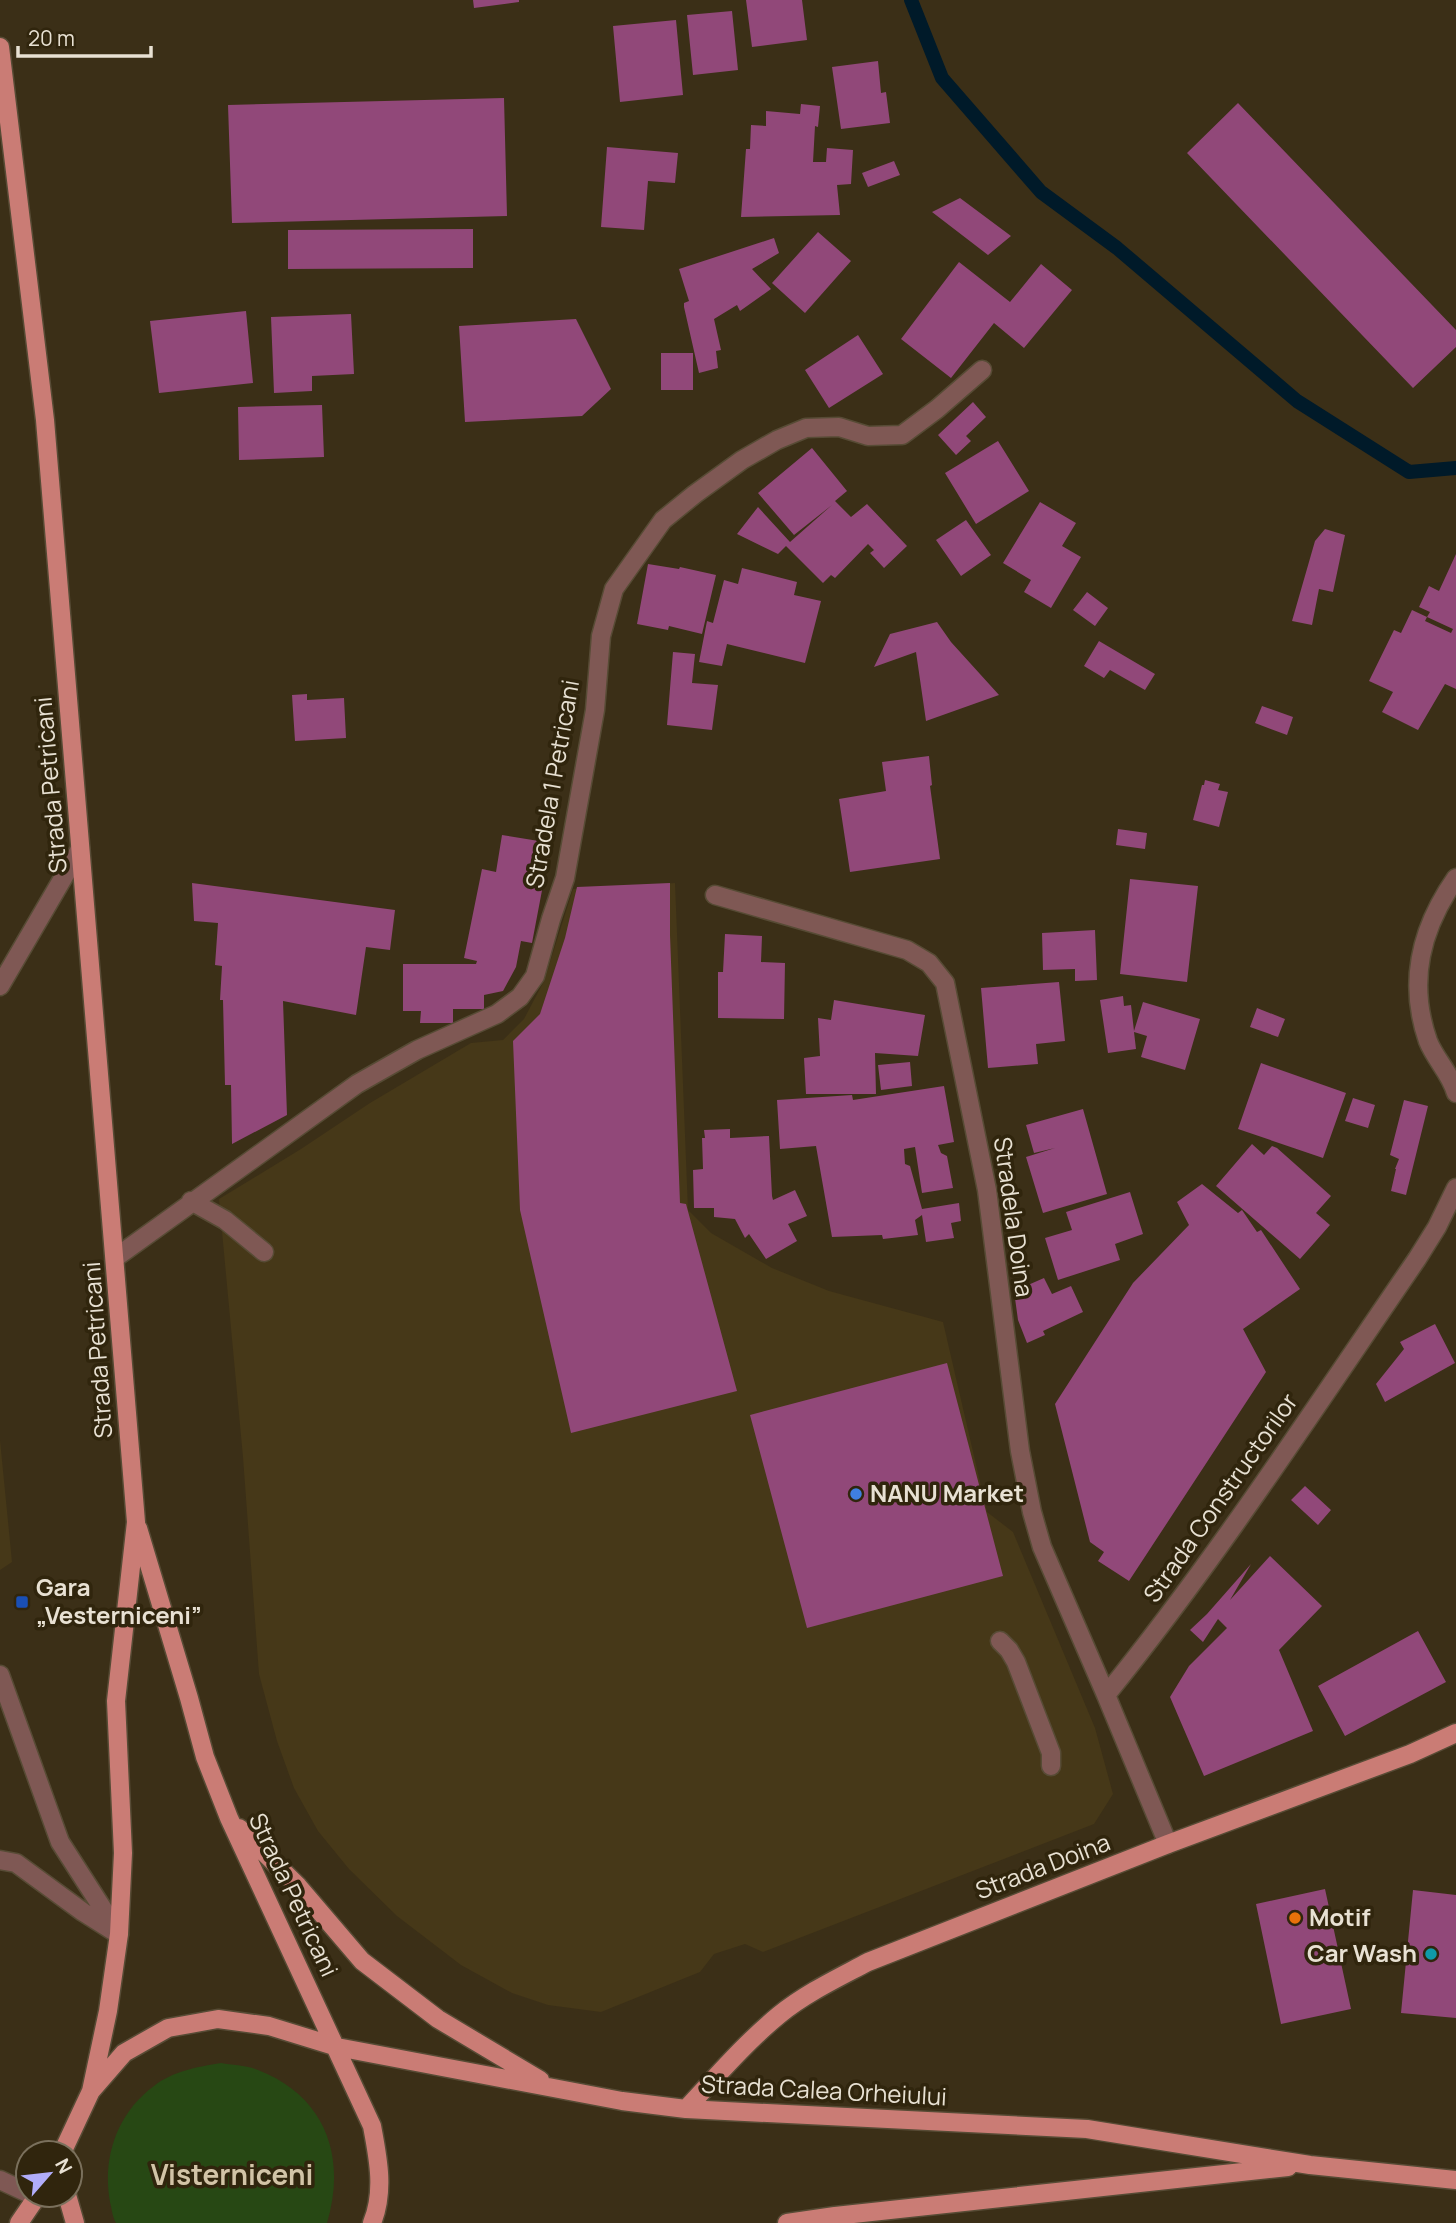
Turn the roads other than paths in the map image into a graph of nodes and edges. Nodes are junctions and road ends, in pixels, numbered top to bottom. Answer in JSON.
{"nodes":[{"id":1,"x":0,"y":47,"type":"edge"},
{"id":2,"x":982,"y":370,"type":"dead end"},
{"id":3,"x":80,"y":849,"type":"junction"},
{"id":4,"x":1456,"y":878,"type":"edge"},
{"id":5,"x":715,"y":895,"type":"dead end"},
{"id":6,"x":0,"y":986,"type":"edge"},
{"id":7,"x":1456,"y":1093,"type":"edge"},
{"id":8,"x":1456,"y":1188,"type":"edge"},
{"id":9,"x":191,"y":1201,"type":"junction"},
{"id":10,"x":264,"y":1252,"type":"dead end"},
{"id":11,"x":115,"y":1258,"type":"junction"},
{"id":12,"x":136,"y":1522,"type":"junction"},
{"id":13,"x":1000,"y":1641,"type":"dead end"},
{"id":14,"x":0,"y":1675,"type":"edge"},
{"id":15,"x":1106,"y":1695,"type":"junction"},
{"id":16,"x":1456,"y":1733,"type":"edge"},
{"id":17,"x":1051,"y":1766,"type":"dead end"},
{"id":18,"x":229,"y":1818,"type":"junction"},
{"id":19,"x":1168,"y":1844,"type":"junction"},
{"id":20,"x":0,"y":1860,"type":"edge"},
{"id":21,"x":119,"y":1934,"type":"junction"},
{"id":22,"x":337,"y":2047,"type":"junction"},
{"id":23,"x":551,"y":2087,"type":"junction"},
{"id":24,"x":91,"y":2091,"type":"junction"},
{"id":25,"x":686,"y":2109,"type":"junction"},
{"id":26,"x":71,"y":2139,"type":"edge"},
{"id":27,"x":1310,"y":2165,"type":"junction"},
{"id":28,"x":1456,"y":2180,"type":"edge"},
{"id":29,"x":372,"y":2223,"type":"edge"},
{"id":30,"x":787,"y":2223,"type":"edge"}],
"edges":[{"from":1,"to":3,"type":"main road","name":"Strada Petricani"},
{"from":2,"to":9,"type":"street","name":"Stradela 1 Petricani"},
{"from":3,"to":6,"type":"street"},
{"from":3,"to":11,"type":"main road","name":"Strada Petricani"},
{"from":4,"to":7,"type":"street"},
{"from":5,"to":15,"type":"street","name":"Stradela Doina"},
{"from":8,"to":15,"type":"street","name":"Strada Constructorilor"},
{"from":9,"to":10,"type":"street"},
{"from":9,"to":11,"type":"street","name":"Stradela 1 Petricani"},
{"from":11,"to":12,"type":"main road","name":"Strada Petricani"},
{"from":12,"to":18,"type":"main road","name":"Strada Petricani"},
{"from":12,"to":21,"type":"main road","name":"Strada Petricani"},
{"from":13,"to":17,"type":"street"},
{"from":14,"to":21,"type":"street"},
{"from":15,"to":19,"type":"street"},
{"from":16,"to":19,"type":"main road","name":"Strada Doina"},
{"from":18,"to":22,"type":"main road","name":"Strada Petricani"},
{"from":18,"to":23,"type":"main road"},
{"from":19,"to":25,"type":"main road","name":"Strada Doina"},
{"from":20,"to":21,"type":"street"},
{"from":21,"to":24,"type":"main road","name":"Strada Petricani"},
{"from":22,"to":23,"type":"main road","name":"Strada Calea Orheiului"},
{"from":22,"to":24,"type":"main road","name":"Strada Calea Orheiului"},
{"from":22,"to":29,"type":"main road","name":"Strada Petricani"},
{"from":23,"to":25,"type":"main road","name":"Strada Calea Orheiului"},
{"from":24,"to":26,"type":"main road"},
{"from":25,"to":27,"type":"main road","name":"Strada Calea Orheiului"},
{"from":27,"to":28,"type":"main road","name":"Strada Calea Orheiului"},
{"from":27,"to":30,"type":"main road","name":"Strada Calea Orheiului"}]}
